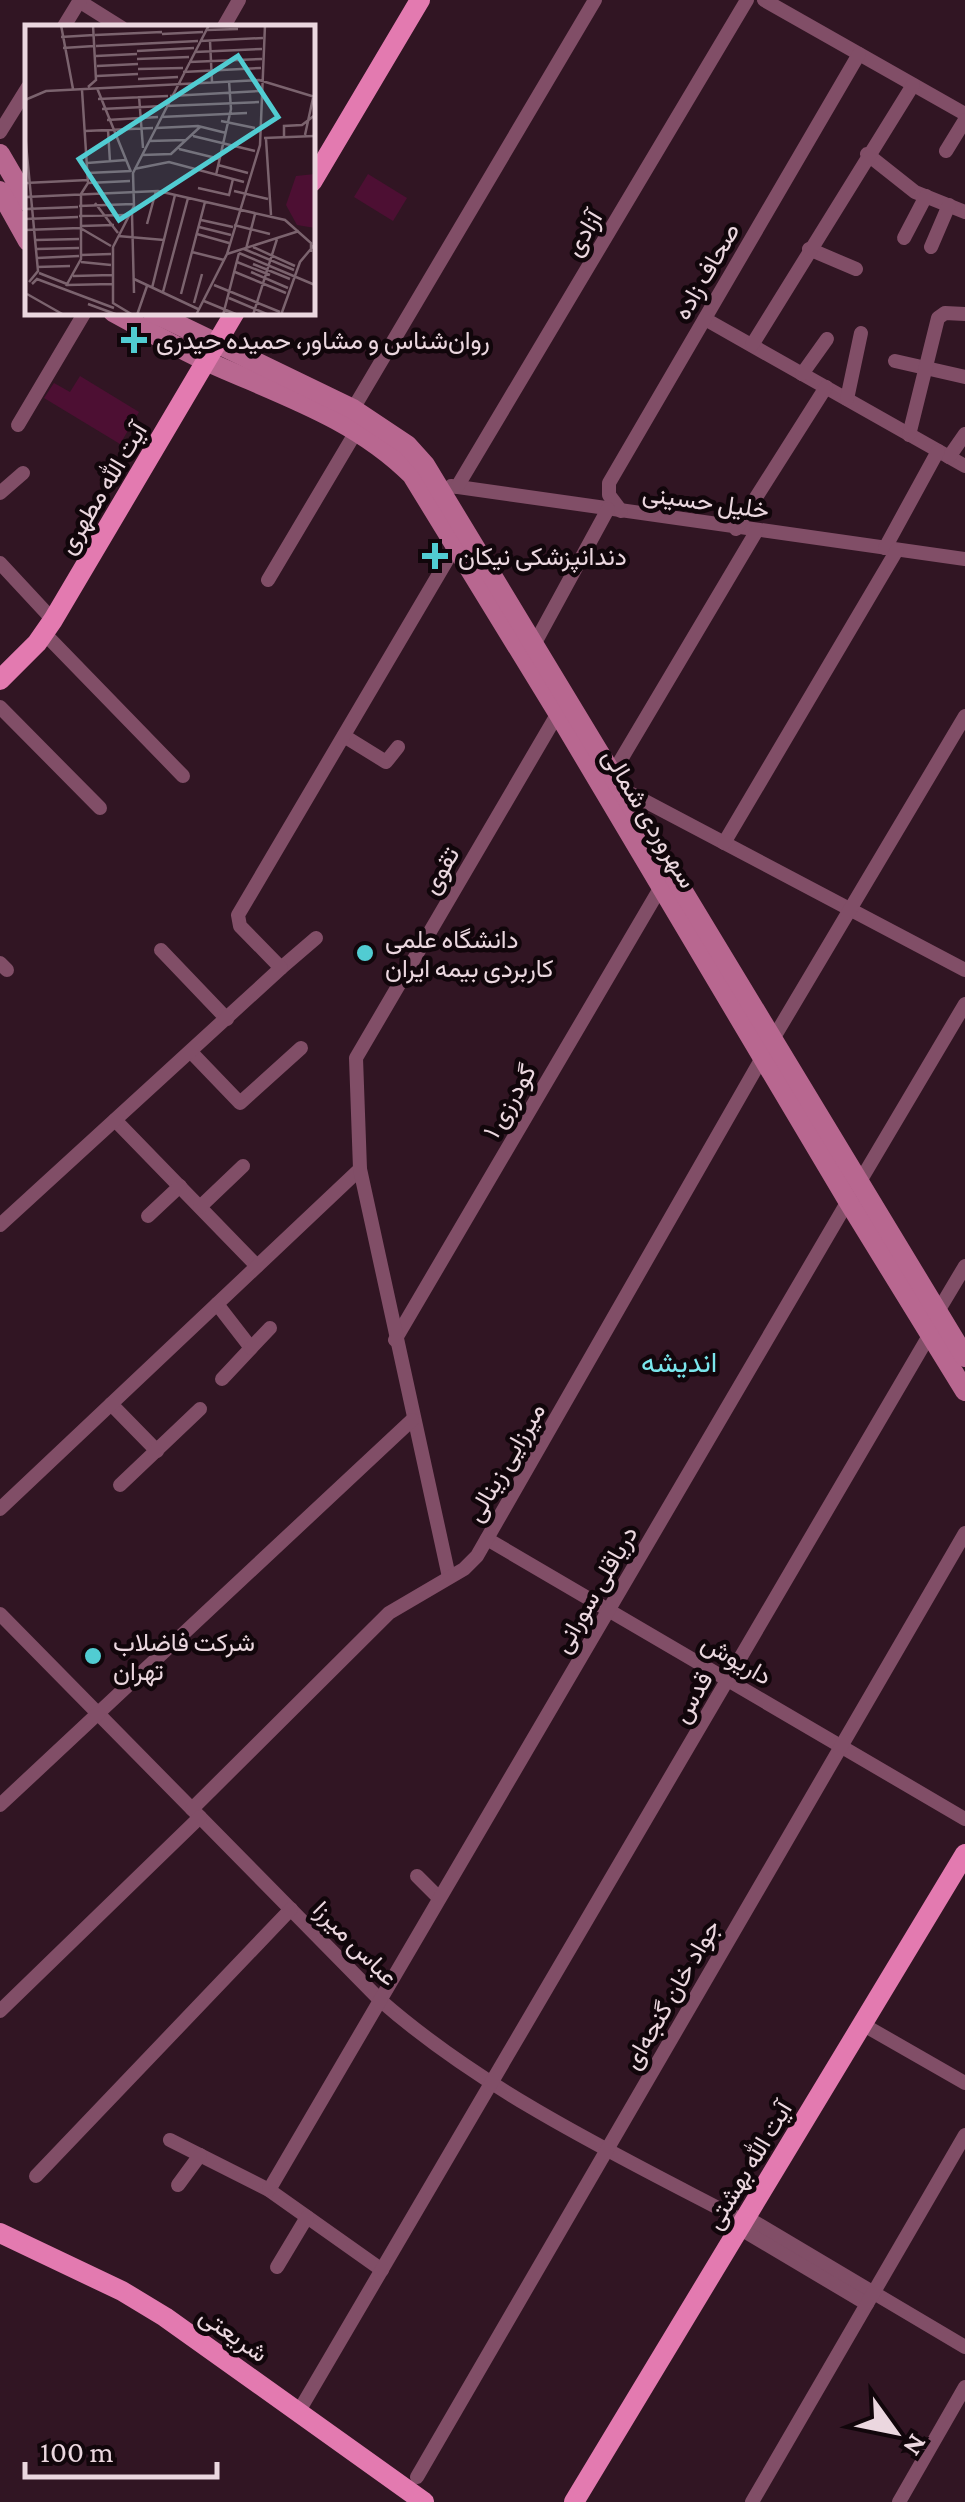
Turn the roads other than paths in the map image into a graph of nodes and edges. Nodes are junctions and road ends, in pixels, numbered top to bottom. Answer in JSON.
{"nodes":[{"id":1,"x":80,"y":0,"type":"edge"},
{"id":2,"x":239,"y":0,"type":"edge"},
{"id":3,"x":420,"y":0,"type":"edge"},
{"id":4,"x":595,"y":0,"type":"edge"},
{"id":5,"x":747,"y":0,"type":"edge"},
{"id":6,"x":764,"y":0,"type":"edge"},
{"id":7,"x":789,"y":6,"type":"edge"},
{"id":8,"x":65,"y":25,"type":"edge"},
{"id":9,"x":118,"y":25,"type":"edge"},
{"id":10,"x":224,"y":25,"type":"edge"},
{"id":11,"x":859,"y":54,"type":"junction"},
{"id":12,"x":913,"y":85,"type":"junction"},
{"id":13,"x":25,"y":92,"type":"edge"},
{"id":14,"x":965,"y":117,"type":"edge"},
{"id":15,"x":0,"y":132,"type":"edge"},
{"id":16,"x":320,"y":152,"type":"edge"},
{"id":17,"x":946,"y":152,"type":"dead end"},
{"id":18,"x":0,"y":154,"type":"edge"},
{"id":19,"x":868,"y":154,"type":"junction"},
{"id":20,"x":926,"y":196,"type":"junction"},
{"id":21,"x":949,"y":206,"type":"junction"},
{"id":22,"x":7,"y":207,"type":"edge"},
{"id":23,"x":965,"y":212,"type":"edge"},
{"id":24,"x":25,"y":236,"type":"edge"},
{"id":25,"x":904,"y":238,"type":"dead end"},
{"id":26,"x":931,"y":248,"type":"dead end"},
{"id":27,"x":809,"y":249,"type":"junction"},
{"id":28,"x":856,"y":270,"type":"dead end"},
{"id":29,"x":965,"y":314,"type":"edge"},
{"id":30,"x":83,"y":315,"type":"edge"},
{"id":31,"x":120,"y":315,"type":"edge"},
{"id":32,"x":156,"y":315,"type":"edge"},
{"id":33,"x":234,"y":315,"type":"edge"},
{"id":34,"x":705,"y":319,"type":"junction"},
{"id":35,"x":861,"y":333,"type":"dead end"},
{"id":36,"x":827,"y":339,"type":"dead end"},
{"id":37,"x":752,"y":345,"type":"junction"},
{"id":38,"x":214,"y":358,"type":"junction"},
{"id":39,"x":895,"y":361,"type":"dead end"},
{"id":40,"x":926,"y":367,"type":"junction"},
{"id":41,"x":802,"y":374,"type":"junction"},
{"id":42,"x":965,"y":378,"type":"edge"},
{"id":43,"x":826,"y":387,"type":"junction"},
{"id":44,"x":847,"y":399,"type":"junction"},
{"id":45,"x":353,"y":408,"type":"junction"},
{"id":46,"x":18,"y":425,"type":"dead end"},
{"id":47,"x":357,"y":430,"type":"junction"},
{"id":48,"x":909,"y":434,"type":"junction"},
{"id":49,"x":965,"y":434,"type":"edge"},
{"id":50,"x":944,"y":454,"type":"junction"},
{"id":51,"x":965,"y":466,"type":"edge"},
{"id":52,"x":22,"y":474,"type":"dead end"},
{"id":53,"x":609,"y":483,"type":"junction"},
{"id":54,"x":453,"y":484,"type":"junction"},
{"id":55,"x":0,"y":493,"type":"edge"},
{"id":56,"x":615,"y":510,"type":"junction"},
{"id":57,"x":736,"y":529,"type":"junction"},
{"id":58,"x":756,"y":532,"type":"junction"},
{"id":59,"x":456,"y":544,"type":"junction"},
{"id":60,"x":892,"y":549,"type":"junction"},
{"id":61,"x":965,"y":560,"type":"edge"},
{"id":62,"x":0,"y":562,"type":"edge"},
{"id":63,"x":268,"y":580,"type":"dead end"},
{"id":64,"x":48,"y":626,"type":"junction"},
{"id":65,"x":535,"y":643,"type":"junction"},
{"id":66,"x":0,"y":680,"type":"edge"},
{"id":67,"x":0,"y":707,"type":"edge"},
{"id":68,"x":558,"y":712,"type":"junction"},
{"id":69,"x":965,"y":716,"type":"edge"},
{"id":70,"x":344,"y":736,"type":"junction"},
{"id":71,"x":398,"y":747,"type":"dead end"},
{"id":72,"x":183,"y":776,"type":"dead end"},
{"id":73,"x":619,"y":782,"type":"junction"},
{"id":74,"x":100,"y":808,"type":"dead end"},
{"id":75,"x":724,"y":843,"type":"junction"},
{"id":76,"x":662,"y":885,"type":"junction"},
{"id":77,"x":850,"y":910,"type":"junction"},
{"id":78,"x":316,"y":938,"type":"dead end"},
{"id":79,"x":161,"y":950,"type":"dead end"},
{"id":80,"x":281,"y":968,"type":"junction"},
{"id":81,"x":965,"y":970,"type":"edge"},
{"id":82,"x":965,"y":1004,"type":"edge"},
{"id":83,"x":226,"y":1020,"type":"junction"},
{"id":84,"x":773,"y":1039,"type":"junction"},
{"id":85,"x":301,"y":1048,"type":"dead end"},
{"id":86,"x":191,"y":1052,"type":"junction"},
{"id":87,"x":762,"y":1058,"type":"junction"},
{"id":88,"x":115,"y":1120,"type":"junction"},
{"id":89,"x":243,"y":1166,"type":"dead end"},
{"id":90,"x":360,"y":1169,"type":"junction"},
{"id":91,"x":859,"y":1183,"type":"junction"},
{"id":92,"x":180,"y":1186,"type":"junction"},
{"id":93,"x":848,"y":1202,"type":"junction"},
{"id":94,"x":200,"y":1207,"type":"junction"},
{"id":95,"x":148,"y":1216,"type":"dead end"},
{"id":96,"x":0,"y":1224,"type":"edge"},
{"id":97,"x":257,"y":1266,"type":"junction"},
{"id":98,"x":965,"y":1266,"type":"edge"},
{"id":99,"x":217,"y":1304,"type":"junction"},
{"id":100,"x":937,"y":1313,"type":"junction"},
{"id":101,"x":270,"y":1328,"type":"dead end"},
{"id":102,"x":930,"y":1334,"type":"junction"},
{"id":103,"x":396,"y":1340,"type":"junction"},
{"id":104,"x":251,"y":1348,"type":"junction"},
{"id":105,"x":965,"y":1356,"type":"edge"},
{"id":106,"x":222,"y":1380,"type":"dead end"},
{"id":107,"x":965,"y":1391,"type":"edge"},
{"id":108,"x":111,"y":1404,"type":"junction"},
{"id":109,"x":200,"y":1410,"type":"dead end"},
{"id":110,"x":412,"y":1420,"type":"junction"},
{"id":111,"x":157,"y":1450,"type":"junction"},
{"id":112,"x":120,"y":1486,"type":"dead end"},
{"id":113,"x":0,"y":1509,"type":"edge"},
{"id":114,"x":965,"y":1533,"type":"edge"},
{"id":115,"x":487,"y":1539,"type":"junction"},
{"id":116,"x":449,"y":1577,"type":"junction"},
{"id":117,"x":609,"y":1610,"type":"junction"},
{"id":118,"x":0,"y":1614,"type":"edge"},
{"id":119,"x":728,"y":1680,"type":"junction"},
{"id":120,"x":98,"y":1714,"type":"junction"},
{"id":121,"x":841,"y":1746,"type":"junction"},
{"id":122,"x":0,"y":1804,"type":"edge"},
{"id":123,"x":196,"y":1814,"type":"junction"},
{"id":124,"x":965,"y":1819,"type":"edge"},
{"id":125,"x":965,"y":1854,"type":"edge"},
{"id":126,"x":417,"y":1876,"type":"dead end"},
{"id":127,"x":439,"y":1898,"type":"junction"},
{"id":128,"x":291,"y":1910,"type":"junction"},
{"id":129,"x":380,"y":2000,"type":"junction"},
{"id":130,"x":0,"y":2012,"type":"edge"},
{"id":131,"x":862,"y":2024,"type":"junction"},
{"id":132,"x":494,"y":2083,"type":"junction"},
{"id":133,"x":965,"y":2083,"type":"edge"},
{"id":134,"x":965,"y":2135,"type":"edge"},
{"id":135,"x":170,"y":2140,"type":"dead end"},
{"id":136,"x":607,"y":2148,"type":"junction"},
{"id":137,"x":200,"y":2155,"type":"junction"},
{"id":138,"x":36,"y":2176,"type":"dead end"},
{"id":139,"x":178,"y":2185,"type":"dead end"},
{"id":140,"x":269,"y":2190,"type":"junction"},
{"id":141,"x":307,"y":2217,"type":"junction"},
{"id":142,"x":740,"y":2221,"type":"junction"},
{"id":143,"x":0,"y":2233,"type":"edge"},
{"id":144,"x":278,"y":2267,"type":"dead end"},
{"id":145,"x":382,"y":2270,"type":"junction"},
{"id":146,"x":870,"y":2299,"type":"junction"},
{"id":147,"x":965,"y":2348,"type":"edge"},
{"id":148,"x":965,"y":2387,"type":"edge"},
{"id":149,"x":300,"y":2412,"type":"junction"},
{"id":150,"x":416,"y":2490,"type":"edge"},
{"id":151,"x":574,"y":2502,"type":"edge"},
{"id":152,"x":752,"y":2502,"type":"edge"},
{"id":153,"x":898,"y":2502,"type":"edge"}],
"edges":[{"from":1,"to":8,"type":"street"},
{"from":1,"to":9,"type":"street"},
{"from":2,"to":10,"type":"street"},
{"from":3,"to":16,"type":"main road"},
{"from":4,"to":45,"type":"street"},
{"from":5,"to":54,"type":"street","name":"آزادی"},
{"from":6,"to":7,"type":"street"},
{"from":7,"to":11,"type":"street"},
{"from":11,"to":12,"type":"street"},
{"from":11,"to":34,"type":"street","name":"صحاف زاده"},
{"from":12,"to":14,"type":"street"},
{"from":12,"to":19,"type":"street"},
{"from":13,"to":15,"type":"street"},
{"from":14,"to":17,"type":"street"},
{"from":18,"to":22,"type":"main road"},
{"from":19,"to":20,"type":"street"},
{"from":19,"to":27,"type":"street"},
{"from":20,"to":21,"type":"street"},
{"from":20,"to":25,"type":"street"},
{"from":21,"to":23,"type":"street"},
{"from":21,"to":26,"type":"street"},
{"from":22,"to":24,"type":"main road"},
{"from":27,"to":28,"type":"street"},
{"from":27,"to":37,"type":"street"},
{"from":29,"to":40,"type":"street"},
{"from":30,"to":46,"type":"street"},
{"from":31,"to":38,"type":"main road"},
{"from":32,"to":38,"type":"main road"},
{"from":33,"to":38,"type":"main road","name":"آیت الله مطهری"},
{"from":34,"to":37,"type":"street"},
{"from":34,"to":53,"type":"street","name":"صحاف زاده"},
{"from":35,"to":44,"type":"street"},
{"from":36,"to":41,"type":"street"},
{"from":37,"to":41,"type":"street"},
{"from":38,"to":45,"type":"main road","name":"سهروردی شمالی"},
{"from":38,"to":47,"type":"main road","name":"سهروردی شمالی"},
{"from":38,"to":64,"type":"main road","name":"آیت الله مطهری"},
{"from":39,"to":40,"type":"street"},
{"from":40,"to":42,"type":"street"},
{"from":40,"to":48,"type":"street"},
{"from":41,"to":43,"type":"street"},
{"from":43,"to":44,"type":"street"},
{"from":43,"to":57,"type":"street"},
{"from":44,"to":48,"type":"street"},
{"from":45,"to":54,"type":"main road","name":"سهروردی شمالی"},
{"from":47,"to":59,"type":"main road","name":"سهروردی شمالی"},
{"from":47,"to":63,"type":"street"},
{"from":48,"to":50,"type":"street"},
{"from":49,"to":50,"type":"street"},
{"from":50,"to":51,"type":"street"},
{"from":50,"to":60,"type":"street"},
{"from":52,"to":55,"type":"street"},
{"from":53,"to":54,"type":"street"},
{"from":53,"to":56,"type":"street"},
{"from":54,"to":56,"type":"street","name":"خلیل حسینی"},
{"from":54,"to":65,"type":"main road","name":"سهروردی شمالی"},
{"from":56,"to":57,"type":"street","name":"خلیل حسینی"},
{"from":56,"to":65,"type":"street"},
{"from":57,"to":58,"type":"street","name":"خلیل حسینی"},
{"from":58,"to":60,"type":"street","name":"خلیل حسینی"},
{"from":58,"to":73,"type":"street"},
{"from":59,"to":68,"type":"main road","name":"سهروردی شمالی"},
{"from":59,"to":70,"type":"street"},
{"from":60,"to":61,"type":"street","name":"خلیل حسینی"},
{"from":60,"to":75,"type":"street"},
{"from":62,"to":64,"type":"street"},
{"from":64,"to":66,"type":"main road","name":"آیت الله مطهری"},
{"from":64,"to":72,"type":"street"},
{"from":65,"to":73,"type":"main road","name":"سهروردی شمالی"},
{"from":67,"to":74,"type":"street"},
{"from":68,"to":76,"type":"main road","name":"سهروردی شمالی"},
{"from":68,"to":90,"type":"street","name":"تقوی"},
{"from":69,"to":77,"type":"street"},
{"from":70,"to":71,"type":"street"},
{"from":70,"to":80,"type":"street"},
{"from":73,"to":75,"type":"street"},
{"from":73,"to":84,"type":"main road","name":"سهروردی شمالی"},
{"from":75,"to":77,"type":"street"},
{"from":76,"to":87,"type":"main road","name":"سهروردی شمالی"},
{"from":76,"to":103,"type":"street","name":"گودرزی ۱"},
{"from":77,"to":81,"type":"street"},
{"from":77,"to":84,"type":"street"},
{"from":78,"to":80,"type":"street"},
{"from":79,"to":83,"type":"street"},
{"from":80,"to":83,"type":"street"},
{"from":82,"to":91,"type":"street"},
{"from":83,"to":86,"type":"street"},
{"from":84,"to":87,"type":"main road"},
{"from":84,"to":91,"type":"main road","name":"سهروردی شمالی"},
{"from":85,"to":86,"type":"street"},
{"from":86,"to":88,"type":"street"},
{"from":87,"to":93,"type":"main road","name":"سهروردی شمالی"},
{"from":87,"to":115,"type":"street","name":"میرزایی زینالی"},
{"from":88,"to":92,"type":"street"},
{"from":88,"to":96,"type":"street"},
{"from":89,"to":94,"type":"street"},
{"from":90,"to":97,"type":"street"},
{"from":90,"to":103,"type":"street","name":"تقوی"},
{"from":91,"to":100,"type":"main road","name":"سهروردی شمالی"},
{"from":92,"to":94,"type":"street"},
{"from":92,"to":95,"type":"street"},
{"from":93,"to":102,"type":"main road","name":"سهروردی شمالی"},
{"from":93,"to":117,"type":"street","name":"دریاقلی سورانی"},
{"from":94,"to":97,"type":"street"},
{"from":97,"to":99,"type":"street"},
{"from":98,"to":100,"type":"street"},
{"from":99,"to":104,"type":"street"},
{"from":99,"to":108,"type":"street"},
{"from":100,"to":105,"type":"main road","name":"سهروردی شمالی"},
{"from":101,"to":104,"type":"street"},
{"from":102,"to":107,"type":"main road","name":"سهروردی شمالی"},
{"from":102,"to":119,"type":"street","name":"قدس"},
{"from":103,"to":110,"type":"street","name":"تقوی"},
{"from":104,"to":106,"type":"street"},
{"from":108,"to":111,"type":"street"},
{"from":108,"to":113,"type":"street"},
{"from":109,"to":111,"type":"street"},
{"from":110,"to":116,"type":"street","name":"تقوی"},
{"from":110,"to":120,"type":"street"},
{"from":111,"to":112,"type":"street"},
{"from":114,"to":121,"type":"street","name":"جواد خان گنجه‌ای"},
{"from":115,"to":116,"type":"street","name":"میرزایی زینالی"},
{"from":115,"to":117,"type":"street","name":"داریوش"},
{"from":116,"to":123,"type":"street","name":"میرزایی زینالی"},
{"from":117,"to":119,"type":"street","name":"داریوش"},
{"from":117,"to":127,"type":"street","name":"دریاقلی سورانی"},
{"from":118,"to":120,"type":"street","name":"عباس میرزا"},
{"from":119,"to":121,"type":"street","name":"داریوش"},
{"from":119,"to":132,"type":"street","name":"قدس"},
{"from":120,"to":122,"type":"street"},
{"from":120,"to":123,"type":"street","name":"عباس میرزا"},
{"from":121,"to":124,"type":"street","name":"داریوش"},
{"from":121,"to":136,"type":"street","name":"جواد خان گنجه‌ای"},
{"from":123,"to":128,"type":"street","name":"عباس میرزا"},
{"from":123,"to":130,"type":"street","name":"میرزایی زینالی"},
{"from":125,"to":131,"type":"main road","name":"آیت الله بهشتی"},
{"from":126,"to":127,"type":"street"},
{"from":127,"to":129,"type":"street","name":"دریاقلی سورانی"},
{"from":128,"to":129,"type":"street","name":"عباس میرزا"},
{"from":128,"to":138,"type":"street"},
{"from":129,"to":132,"type":"street","name":"عباس میرزا"},
{"from":129,"to":140,"type":"street","name":"دریاقلی سورانی"},
{"from":131,"to":133,"type":"street"},
{"from":131,"to":142,"type":"main road","name":"آیت الله بهشتی"},
{"from":132,"to":136,"type":"street","name":"عباس میرزا"},
{"from":132,"to":145,"type":"street","name":"قدس"},
{"from":134,"to":146,"type":"street"},
{"from":135,"to":137,"type":"street"},
{"from":136,"to":142,"type":"street","name":"عباس میرزا"},
{"from":136,"to":150,"type":"street","name":"جواد خان گنجه‌ای"},
{"from":137,"to":139,"type":"street"},
{"from":137,"to":140,"type":"street"},
{"from":140,"to":141,"type":"street"},
{"from":141,"to":144,"type":"street"},
{"from":141,"to":145,"type":"street"},
{"from":142,"to":146,"type":"street","name":"عباس میرزا"},
{"from":142,"to":151,"type":"main road","name":"آیت الله بهشتی"},
{"from":143,"to":149,"type":"main road","name":"شریعتی"},
{"from":145,"to":149,"type":"street","name":"قدس"},
{"from":146,"to":147,"type":"street","name":"عباس میرزا"},
{"from":146,"to":152,"type":"street"},
{"from":148,"to":153,"type":"street"},
{"from":149,"to":150,"type":"main road","name":"شریعتی"}]}
